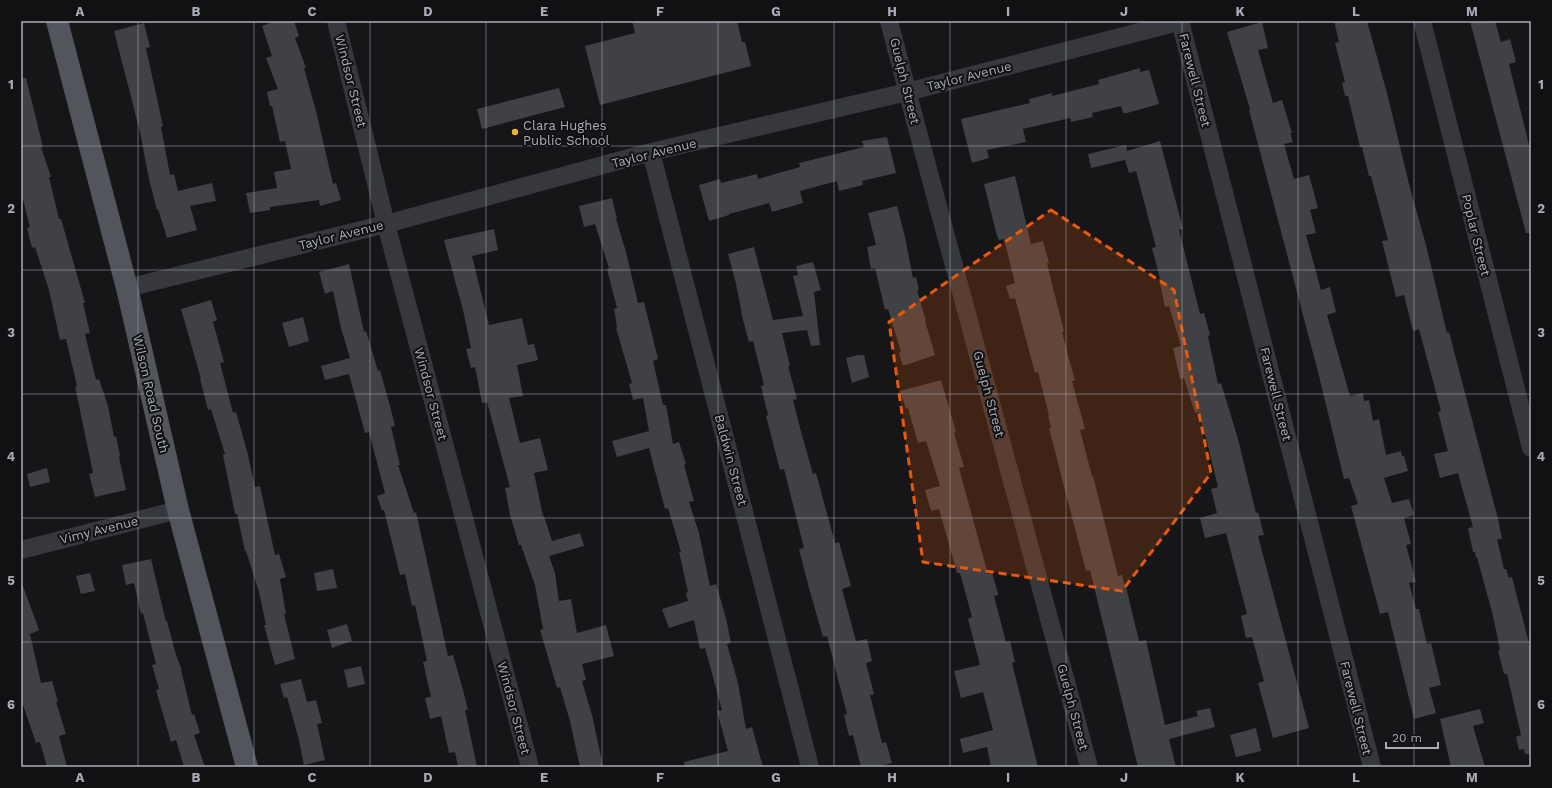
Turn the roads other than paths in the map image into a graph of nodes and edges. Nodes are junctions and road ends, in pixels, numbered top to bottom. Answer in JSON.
{"nodes":[{"id":1,"x":57,"y":21,"type":"edge"},
{"id":2,"x":336,"y":21,"type":"edge"},
{"id":3,"x":890,"y":21,"type":"edge"},
{"id":4,"x":1181,"y":21,"type":"edge"},
{"id":5,"x":1422,"y":21,"type":"edge"},
{"id":6,"x":907,"y":92,"type":"junction"},
{"id":7,"x":651,"y":152,"type":"junction"},
{"id":8,"x":386,"y":224,"type":"junction"},
{"id":9,"x":127,"y":288,"type":"junction"},
{"id":10,"x":1531,"y":448,"type":"edge"},
{"id":11,"x":178,"y":510,"type":"junction"},
{"id":12,"x":21,"y":550,"type":"edge"},
{"id":13,"x":246,"y":767,"type":"edge"},
{"id":14,"x":530,"y":767,"type":"edge"},
{"id":15,"x":810,"y":767,"type":"edge"},
{"id":16,"x":1090,"y":767,"type":"edge"},
{"id":17,"x":1372,"y":767,"type":"edge"}],
"edges":[{"from":1,"to":9,"type":"main road","name":"Wilson Road South"},
{"from":2,"to":8,"type":"street","name":"Windsor Street"},
{"from":3,"to":6,"type":"street","name":"Guelph Street"},
{"from":4,"to":6,"type":"street","name":"Taylor Avenue"},
{"from":4,"to":17,"type":"street","name":"Farewell Street"},
{"from":5,"to":10,"type":"street","name":"Poplar Street"},
{"from":6,"to":7,"type":"street","name":"Taylor Avenue"},
{"from":6,"to":16,"type":"street","name":"Guelph Street"},
{"from":7,"to":8,"type":"street","name":"Taylor Avenue"},
{"from":7,"to":15,"type":"street","name":"Baldwin Street"},
{"from":8,"to":9,"type":"street","name":"Taylor Avenue"},
{"from":8,"to":14,"type":"street","name":"Windsor Street"},
{"from":9,"to":11,"type":"main road","name":"Wilson Road South"},
{"from":11,"to":12,"type":"street","name":"Vimy Avenue"},
{"from":11,"to":13,"type":"main road","name":"Wilson Road South"}]}
